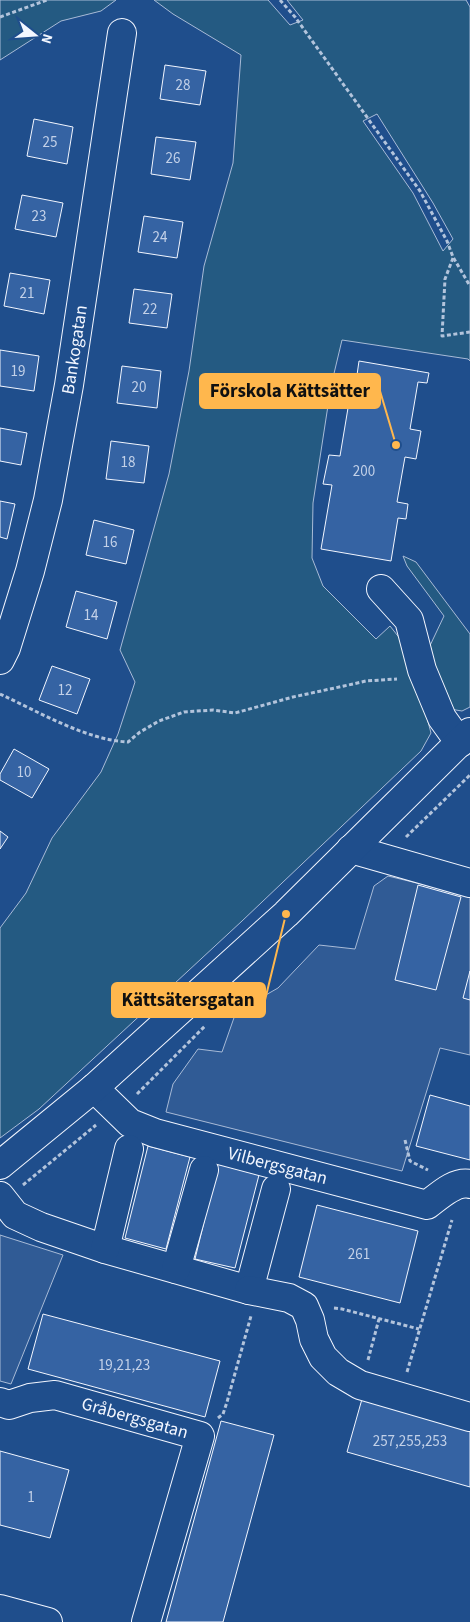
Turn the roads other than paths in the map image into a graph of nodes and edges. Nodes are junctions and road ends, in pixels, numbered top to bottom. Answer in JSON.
{"nodes":[{"id":1,"x":122,"y":33,"type":"dead end"},
{"id":2,"x":381,"y":589,"type":"dead end"},
{"id":3,"x":0,"y":660,"type":"edge"},
{"id":4,"x":465,"y":737,"type":"edge"},
{"id":5,"x":351,"y":849,"type":"junction"},
{"id":6,"x":470,"y":884,"type":"edge"},
{"id":7,"x":94,"y":1088,"type":"junction"},
{"id":8,"x":129,"y":1149,"type":"dead end"},
{"id":9,"x":0,"y":1165,"type":"edge"},
{"id":10,"x":204,"y":1170,"type":"dead end"},
{"id":11,"x":470,"y":1184,"type":"edge"},
{"id":12,"x":276,"y":1189,"type":"dead end"},
{"id":13,"x":0,"y":1196,"type":"edge"},
{"id":14,"x":105,"y":1249,"type":"junction"},
{"id":15,"x":176,"y":1269,"type":"junction"},
{"id":16,"x":254,"y":1291,"type":"junction"},
{"id":17,"x":0,"y":1402,"type":"edge"},
{"id":18,"x":470,"y":1416,"type":"edge"},
{"id":19,"x":0,"y":1609,"type":"edge"},
{"id":20,"x":48,"y":1622,"type":"edge"},
{"id":21,"x":146,"y":1622,"type":"edge"}],
"edges":[{"from":1,"to":3,"type":"street","name":"Bankogatan"},
{"from":2,"to":4,"type":"street"},
{"from":4,"to":5,"type":"street"},
{"from":5,"to":6,"type":"street"},
{"from":5,"to":7,"type":"street"},
{"from":7,"to":9,"type":"street"},
{"from":7,"to":11,"type":"street","name":"Vilbergsgatan"},
{"from":8,"to":14,"type":"street"},
{"from":10,"to":15,"type":"street"},
{"from":12,"to":16,"type":"street"},
{"from":13,"to":14,"type":"street"},
{"from":14,"to":15,"type":"street"},
{"from":15,"to":16,"type":"street"},
{"from":16,"to":18,"type":"street"},
{"from":17,"to":21,"type":"street","name":"Gråbergsgatan"},
{"from":19,"to":20,"type":"street"}]}
